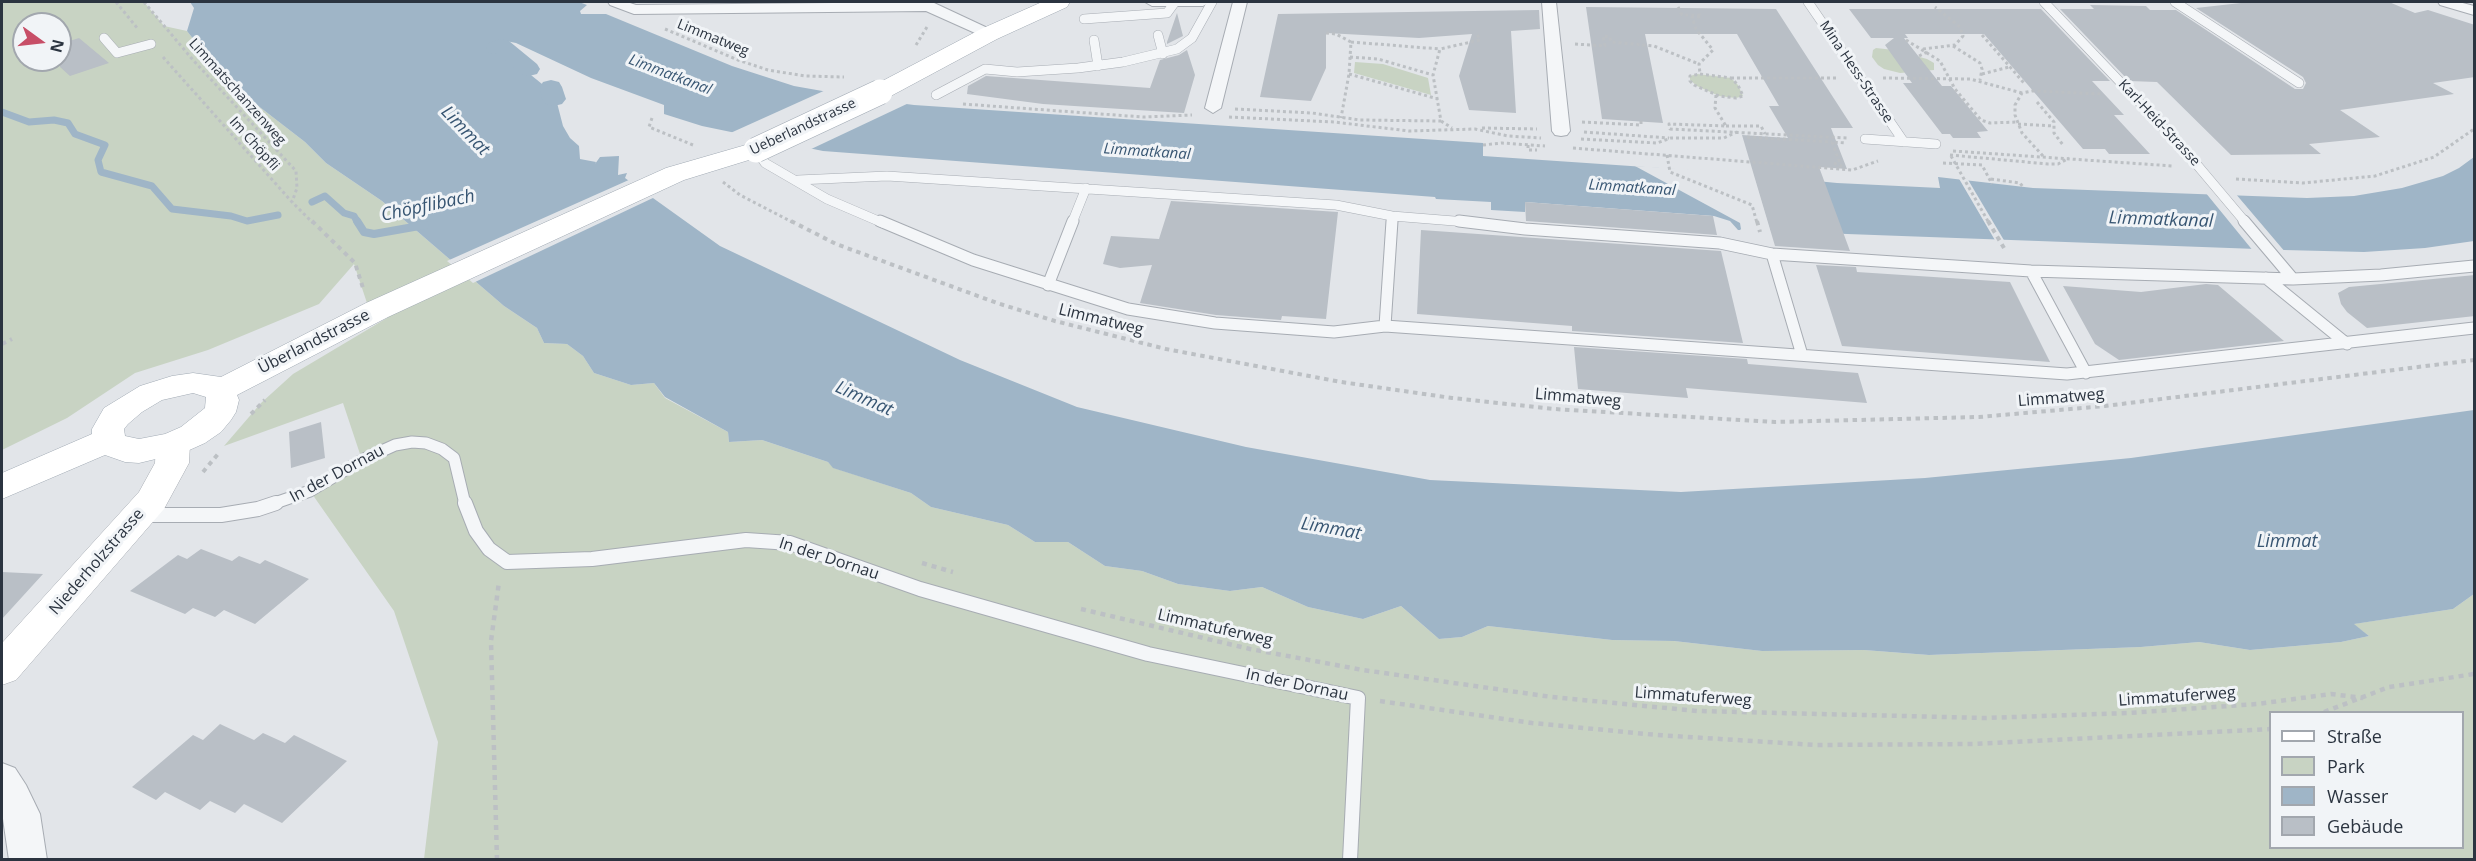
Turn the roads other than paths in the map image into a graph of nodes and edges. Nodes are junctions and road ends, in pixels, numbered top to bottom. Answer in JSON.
{"nodes":[{"id":1,"x":615,"y":2,"type":"edge"},
{"id":2,"x":1059,"y":2,"type":"edge"},
{"id":3,"x":1152,"y":2,"type":"edge"},
{"id":4,"x":1174,"y":2,"type":"edge"},
{"id":5,"x":1203,"y":2,"type":"edge"},
{"id":6,"x":1212,"y":2,"type":"edge"},
{"id":7,"x":1240,"y":2,"type":"edge"},
{"id":8,"x":1549,"y":2,"type":"edge"},
{"id":9,"x":1808,"y":2,"type":"edge"},
{"id":10,"x":2044,"y":2,"type":"edge"},
{"id":11,"x":2175,"y":2,"type":"edge"},
{"id":12,"x":2445,"y":2,"type":"edge"},
{"id":13,"x":926,"y":4,"type":"edge"},
{"id":14,"x":777,"y":5,"type":"edge"},
{"id":15,"x":2475,"y":11,"type":"edge"},
{"id":16,"x":1084,"y":19,"type":"dead end"},
{"id":17,"x":989,"y":34,"type":"junction"},
{"id":18,"x":1158,"y":35,"type":"dead end"},
{"id":19,"x":104,"y":38,"type":"dead end"},
{"id":20,"x":1094,"y":40,"type":"dead end"},
{"id":21,"x":151,"y":44,"type":"road end"},
{"id":22,"x":1163,"y":54,"type":"junction"},
{"id":23,"x":1098,"y":66,"type":"junction"},
{"id":24,"x":2300,"y":83,"type":"dead end"},
{"id":25,"x":936,"y":95,"type":"dead end"},
{"id":26,"x":1211,"y":113,"type":"road end"},
{"id":27,"x":1567,"y":135,"type":"road end"},
{"id":28,"x":1865,"y":139,"type":"road end"},
{"id":29,"x":1904,"y":142,"type":"junction"},
{"id":30,"x":1936,"y":144,"type":"dead end"},
{"id":31,"x":756,"y":150,"type":"junction"},
{"id":32,"x":798,"y":180,"type":"junction"},
{"id":33,"x":1086,"y":188,"type":"junction"},
{"id":34,"x":1392,"y":216,"type":"junction"},
{"id":35,"x":1769,"y":253,"type":"junction"},
{"id":36,"x":2475,"y":266,"type":"edge"},
{"id":37,"x":2031,"y":270,"type":"junction"},
{"id":38,"x":2266,"y":278,"type":"junction"},
{"id":39,"x":2293,"y":279,"type":"junction"},
{"id":40,"x":1048,"y":285,"type":"junction"},
{"id":41,"x":409,"y":296,"type":"joint"},
{"id":42,"x":1385,"y":326,"type":"junction"},
{"id":43,"x":2475,"y":328,"type":"edge"},
{"id":44,"x":2347,"y":344,"type":"junction"},
{"id":45,"x":1802,"y":355,"type":"junction"},
{"id":46,"x":2086,"y":373,"type":"junction"},
{"id":47,"x":220,"y":391,"type":"junction"},
{"id":48,"x":109,"y":440,"type":"junction"},
{"id":49,"x":173,"y":444,"type":"junction"},
{"id":50,"x":2,"y":487,"type":"edge"},
{"id":51,"x":140,"y":515,"type":"junction"},
{"id":52,"x":2,"y":669,"type":"edge"},
{"id":53,"x":2,"y":779,"type":"edge"},
{"id":54,"x":28,"y":860,"type":"edge"},
{"id":55,"x":1350,"y":860,"type":"edge"}],
"edges":[{"from":1,"to":14,"type":"street"},
{"from":2,"to":17,"type":"main road","name":"Ueberlandstrasse"},
{"from":3,"to":4,"type":"street"},
{"from":4,"to":5,"type":"street"},
{"from":4,"to":16,"type":"lane"},
{"from":6,"to":22,"type":"lane"},
{"from":7,"to":26,"type":"street"},
{"from":8,"to":27,"type":"street"},
{"from":9,"to":29,"type":"lane","name":"Mina Hess-Strasse"},
{"from":10,"to":39,"type":"lane","name":"Karl-Heid-Strasse"},
{"from":11,"to":24,"type":"lane"},
{"from":12,"to":15,"type":"street"},
{"from":13,"to":14,"type":"street"},
{"from":13,"to":17,"type":"street"},
{"from":17,"to":31,"type":"main road","name":"Ueberlandstrasse","bridge":true},
{"from":18,"to":22,"type":"lane"},
{"from":19,"to":21,"type":"lane"},
{"from":20,"to":23,"type":"lane"},
{"from":22,"to":23,"type":"lane"},
{"from":23,"to":25,"type":"lane"},
{"from":28,"to":29,"type":"lane","name":"Mina Hess-Strasse"},
{"from":29,"to":30,"type":"lane","name":"Mina Hess-Strasse"},
{"from":31,"to":32,"type":"lane"},
{"from":31,"to":41,"type":"main road","name":"Ueberlandstrasse"},
{"from":32,"to":33,"type":"lane"},
{"from":32,"to":40,"type":"lane"},
{"from":33,"to":34,"type":"lane"},
{"from":33,"to":40,"type":"lane"},
{"from":34,"to":35,"type":"lane"},
{"from":34,"to":42,"type":"lane"},
{"from":35,"to":37,"type":"lane"},
{"from":35,"to":45,"type":"lane"},
{"from":36,"to":39,"type":"lane"},
{"from":37,"to":38,"type":"lane"},
{"from":37,"to":46,"type":"lane"},
{"from":38,"to":39,"type":"lane"},
{"from":38,"to":44,"type":"lane"},
{"from":40,"to":42,"type":"lane"},
{"from":41,"to":47,"type":"main road","name":"Überlandstrasse"},
{"from":42,"to":45,"type":"lane"},
{"from":43,"to":44,"type":"lane"},
{"from":44,"to":46,"type":"lane"},
{"from":45,"to":46,"type":"lane"},
{"from":47,"to":48,"type":"main road"},
{"from":47,"to":49,"type":"main road"},
{"from":48,"to":49,"type":"main road"},
{"from":48,"to":50,"type":"main road"},
{"from":49,"to":51,"type":"main road","name":"Niederholzstrasse"},
{"from":51,"to":52,"type":"main road","name":"Niederholzstrasse"},
{"from":51,"to":55,"type":"lane","name":"In der Dornau"},
{"from":53,"to":54,"type":"street"}]}
